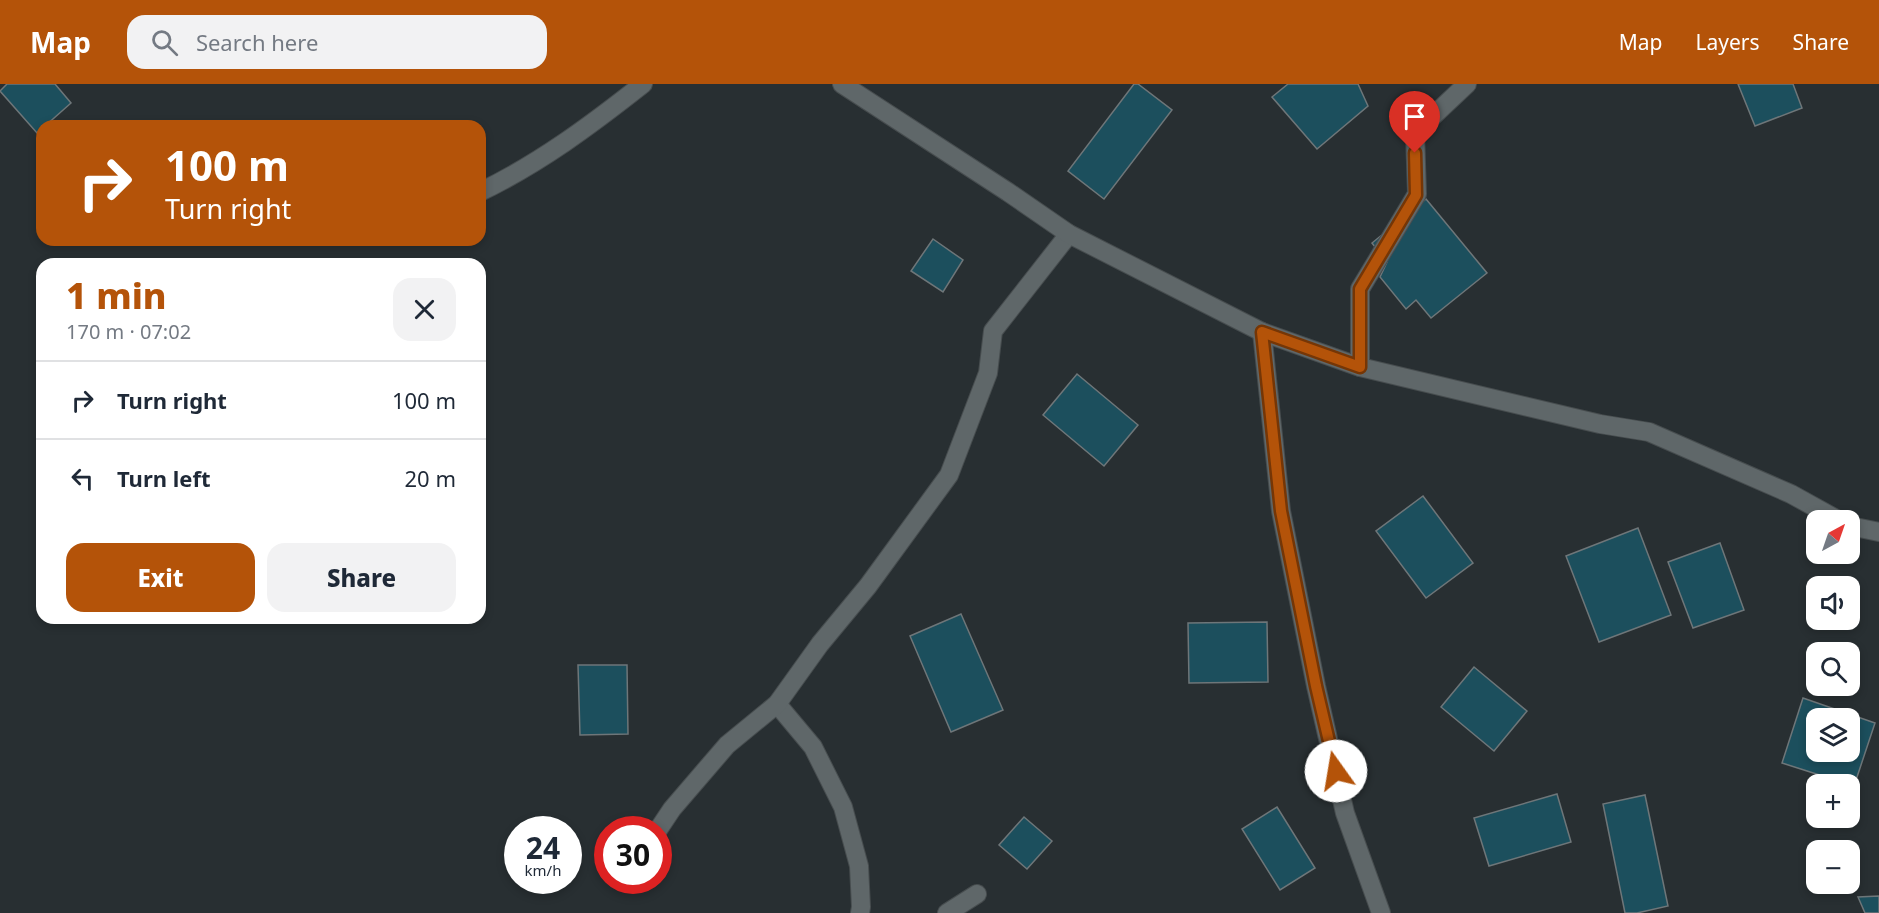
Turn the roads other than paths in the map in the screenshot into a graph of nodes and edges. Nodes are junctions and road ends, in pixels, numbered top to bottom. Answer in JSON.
{"nodes":[{"id":1,"x":643,"y":84,"type":"edge"},
{"id":2,"x":842,"y":84,"type":"edge"},
{"id":3,"x":1467,"y":84,"type":"edge"},
{"id":4,"x":486,"y":189,"type":"edge"},
{"id":5,"x":1069,"y":234,"type":"junction"},
{"id":6,"x":1262,"y":332,"type":"junction"},
{"id":7,"x":1360,"y":367,"type":"junction"},
{"id":8,"x":1820,"y":510,"type":"edge"},
{"id":9,"x":1860,"y":528,"type":"edge"},
{"id":10,"x":1879,"y":532,"type":"edge"},
{"id":11,"x":777,"y":704,"type":"junction"},
{"id":12,"x":667,"y":816,"type":"edge"},
{"id":13,"x":977,"y":894,"type":"dead end"},
{"id":14,"x":860,"y":913,"type":"edge"},
{"id":15,"x":947,"y":913,"type":"edge"},
{"id":16,"x":1381,"y":913,"type":"edge"}],
"edges":[{"from":1,"to":4,"type":"street"},
{"from":2,"to":5,"type":"street"},
{"from":3,"to":7,"type":"street"},
{"from":5,"to":6,"type":"street"},
{"from":5,"to":11,"type":"street"},
{"from":6,"to":7,"type":"street"},
{"from":6,"to":16,"type":"street"},
{"from":7,"to":8,"type":"street"},
{"from":9,"to":10,"type":"street"},
{"from":11,"to":12,"type":"street"},
{"from":11,"to":14,"type":"street"},
{"from":13,"to":15,"type":"street"}]}
